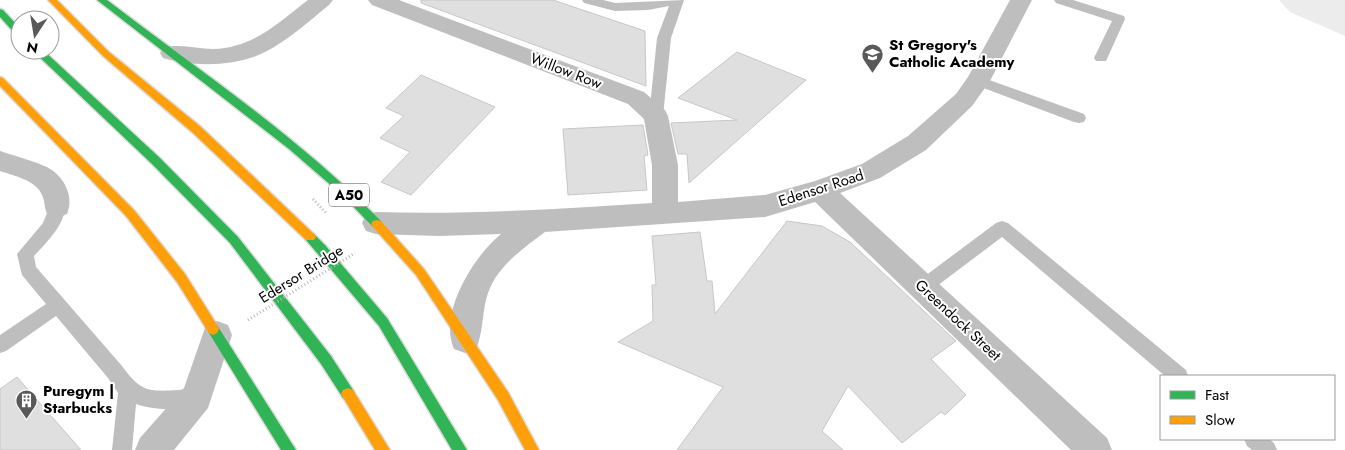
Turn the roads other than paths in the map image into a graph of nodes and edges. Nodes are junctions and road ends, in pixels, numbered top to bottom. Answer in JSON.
{"nodes":[{"id":1,"x":52,"y":0,"type":"edge"},
{"id":2,"x":101,"y":0,"type":"edge"},
{"id":3,"x":322,"y":0,"type":"edge"},
{"id":4,"x":379,"y":0,"type":"edge"},
{"id":5,"x":588,"y":0,"type":"edge"},
{"id":6,"x":678,"y":0,"type":"edge"},
{"id":7,"x":1021,"y":0,"type":"edge"},
{"id":8,"x":1060,"y":0,"type":"edge"},
{"id":9,"x":0,"y":12,"type":"edge"},
{"id":10,"x":10,"y":23,"type":"edge"},
{"id":11,"x":171,"y":52,"type":"junction"},
{"id":12,"x":1101,"y":58,"type":"dead end"},
{"id":13,"x":48,"y":60,"type":"edge"},
{"id":14,"x":0,"y":80,"type":"edge"},
{"id":15,"x":978,"y":81,"type":"junction"},
{"id":16,"x":656,"y":116,"type":"junction"},
{"id":17,"x":1079,"y":118,"type":"dead end"},
{"id":18,"x":0,"y":161,"type":"edge"},
{"id":19,"x":820,"y":190,"type":"junction"},
{"id":20,"x":57,"y":208,"type":"joint"},
{"id":21,"x":665,"y":213,"type":"junction"},
{"id":22,"x":539,"y":221,"type":"junction"},
{"id":23,"x":376,"y":223,"type":"junction"},
{"id":24,"x":923,"y":287,"type":"junction"},
{"id":25,"x":58,"y":305,"type":"junction"},
{"id":26,"x":217,"y":335,"type":"junction"},
{"id":27,"x":465,"y":339,"type":"junction"},
{"id":28,"x":0,"y":344,"type":"edge"},
{"id":29,"x":1178,"y":375,"type":"edge"},
{"id":30,"x":128,"y":390,"type":"junction"},
{"id":31,"x":197,"y":397,"type":"junction"},
{"id":32,"x":1255,"y":440,"type":"edge"},
{"id":33,"x":122,"y":450,"type":"edge"},
{"id":34,"x":152,"y":450,"type":"edge"},
{"id":35,"x":289,"y":450,"type":"edge"},
{"id":36,"x":383,"y":450,"type":"edge"},
{"id":37,"x":460,"y":450,"type":"edge"},
{"id":38,"x":532,"y":450,"type":"edge"},
{"id":39,"x":1095,"y":450,"type":"edge"},
{"id":40,"x":1268,"y":450,"type":"edge"}],
"edges":[{"from":1,"to":37,"type":"main road"},
{"from":2,"to":11,"type":"main road","number":"A50"},
{"from":3,"to":11,"type":"street"},
{"from":4,"to":16,"type":"street","name":"Willow Row"},
{"from":5,"to":6,"type":"lane"},
{"from":6,"to":16,"type":"lane"},
{"from":7,"to":15,"type":"street","name":"Edensor Road"},
{"from":8,"to":12,"type":"lane"},
{"from":9,"to":10,"type":"main road"},
{"from":11,"to":23,"type":"main road","number":"A50"},
{"from":13,"to":36,"type":"main road"},
{"from":14,"to":26,"type":"main road"},
{"from":15,"to":17,"type":"lane"},
{"from":15,"to":19,"type":"street","name":"Edensor Road"},
{"from":16,"to":21,"type":"street"},
{"from":18,"to":20,"type":"street"},
{"from":19,"to":21,"type":"street","name":"Edensor Road"},
{"from":19,"to":24,"type":"street","name":"Greendock Street"},
{"from":20,"to":25,"type":"lane"},
{"from":21,"to":22,"type":"street","name":"Edensor Road"},
{"from":22,"to":23,"type":"street","name":"Edensor Road"},
{"from":22,"to":27,"type":"street"},
{"from":23,"to":27,"type":"main road","number":"A50"},
{"from":24,"to":29,"type":"lane"},
{"from":24,"to":39,"type":"street","name":"Greendock Street"},
{"from":25,"to":28,"type":"lane"},
{"from":25,"to":30,"type":"lane"},
{"from":26,"to":31,"type":"street"},
{"from":26,"to":35,"type":"main road"},
{"from":27,"to":38,"type":"main road","number":"A50"},
{"from":30,"to":31,"type":"lane"},
{"from":30,"to":33,"type":"lane"},
{"from":31,"to":34,"type":"street"},
{"from":32,"to":40,"type":"lane"}]}
